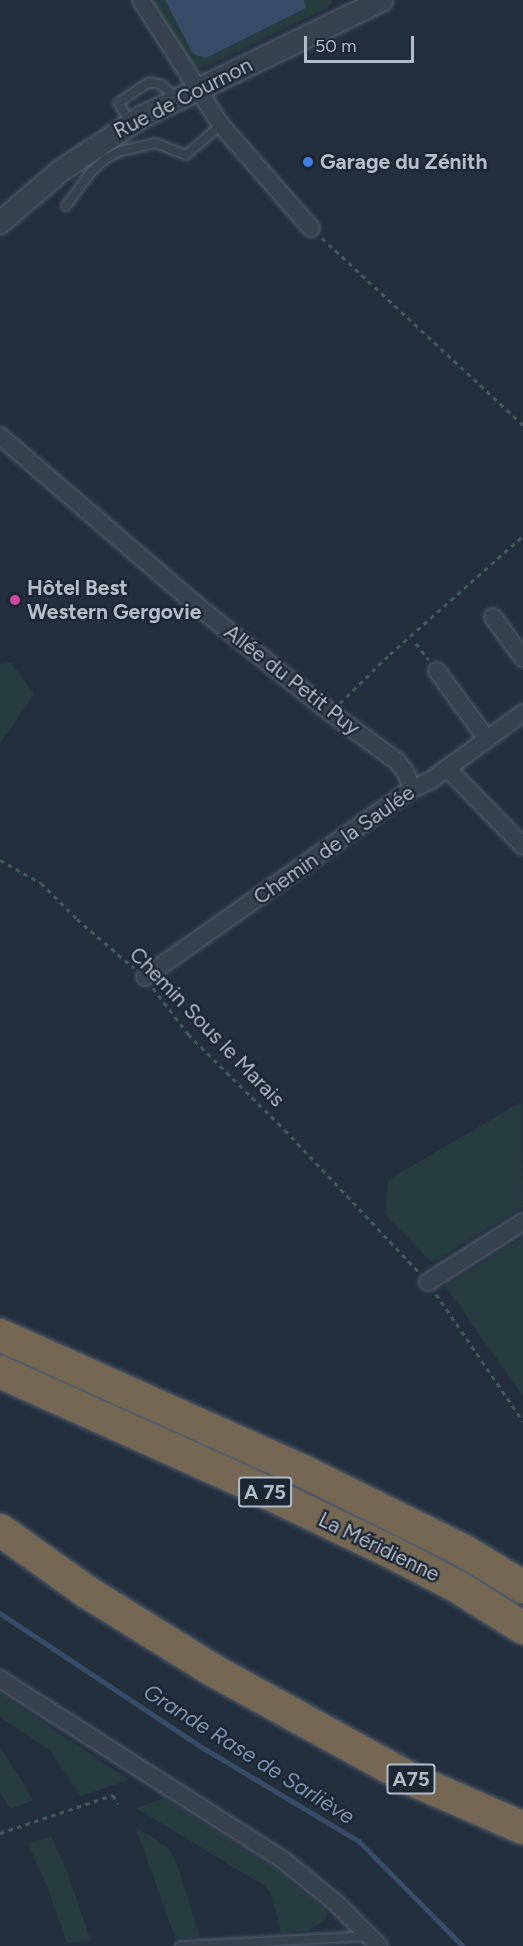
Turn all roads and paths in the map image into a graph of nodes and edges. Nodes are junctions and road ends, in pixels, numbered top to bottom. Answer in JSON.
{"nodes":[{"id":1,"x":141,"y":0,"type":"edge"},
{"id":2,"x":381,"y":0,"type":"edge"},
{"id":3,"x":196,"y":90,"type":"junction"},
{"id":4,"x":220,"y":125,"type":"junction"},
{"id":5,"x":66,"y":206,"type":"dead end"},
{"id":6,"x":0,"y":222,"type":"edge"},
{"id":7,"x":311,"y":228,"type":"joint"},
{"id":8,"x":523,"y":425,"type":"edge"},
{"id":9,"x":2,"y":442,"type":"edge"},
{"id":10,"x":523,"y":536,"type":"edge"},
{"id":11,"x":493,"y":617,"type":"dead end"},
{"id":12,"x":416,"y":643,"type":"dead end"},
{"id":13,"x":523,"y":658,"type":"edge"},
{"id":14,"x":437,"y":671,"type":"joint"},
{"id":15,"x":330,"y":712,"type":"junction"},
{"id":16,"x":523,"y":713,"type":"edge"},
{"id":17,"x":487,"y":739,"type":"junction"},
{"id":18,"x":447,"y":768,"type":"junction"},
{"id":19,"x":412,"y":789,"type":"junction"},
{"id":20,"x":523,"y":846,"type":"edge"},
{"id":21,"x":0,"y":860,"type":"edge"},
{"id":22,"x":146,"y":977,"type":"junction"},
{"id":23,"x":523,"y":1222,"type":"edge"},
{"id":24,"x":428,"y":1282,"type":"junction"},
{"id":25,"x":0,"y":1335,"type":"edge"},
{"id":26,"x":0,"y":1372,"type":"edge"},
{"id":27,"x":523,"y":1421,"type":"edge"},
{"id":28,"x":0,"y":1530,"type":"edge"},
{"id":29,"x":523,"y":1587,"type":"edge"},
{"id":30,"x":523,"y":1628,"type":"edge"},
{"id":31,"x":0,"y":1679,"type":"edge"},
{"id":32,"x":305,"y":1719,"type":"junction"},
{"id":33,"x":118,"y":1804,"type":"dead end"},
{"id":34,"x":523,"y":1808,"type":"edge"},
{"id":35,"x":523,"y":1828,"type":"edge"},
{"id":36,"x":0,"y":1833,"type":"edge"},
{"id":37,"x":374,"y":1941,"type":"edge"},
{"id":38,"x":180,"y":1946,"type":"edge"}],
"edges":[{"from":1,"to":3,"type":"street"},
{"from":2,"to":3,"type":"street","name":"Rue de Cournon"},
{"from":3,"to":4,"type":"street"},
{"from":3,"to":6,"type":"street","name":"Rue de Cournon"},
{"from":4,"to":5,"type":"lane"},
{"from":4,"to":7,"type":"street"},
{"from":7,"to":8,"type":"path"},
{"from":9,"to":15,"type":"street","name":"Allée du Petit Puy"},
{"from":10,"to":15,"type":"path"},
{"from":11,"to":13,"type":"street"},
{"from":12,"to":14,"type":"path"},
{"from":14,"to":17,"type":"street"},
{"from":15,"to":19,"type":"street","name":"Allée du Petit Puy"},
{"from":16,"to":17,"type":"street","name":"Chemin de la Saulée"},
{"from":17,"to":18,"type":"street","name":"Chemin de la Saulée"},
{"from":18,"to":19,"type":"street","name":"Chemin de la Saulée"},
{"from":18,"to":20,"type":"street"},
{"from":19,"to":22,"type":"street","name":"Chemin de la Saulée"},
{"from":21,"to":22,"type":"path","name":"Chemin Sous le Marais"},
{"from":22,"to":24,"type":"path","name":"Chemin Sous le Marais"},
{"from":23,"to":24,"type":"street"},
{"from":24,"to":27,"type":"path","name":"Chemin Sous le Marais"},
{"from":25,"to":29,"type":"highway","name":"La Méridienne","number":"A 75"},
{"from":26,"to":30,"type":"highway","name":"La Méridienne","number":"A 75"},
{"from":28,"to":32,"type":"highway"},
{"from":31,"to":37,"type":"street"},
{"from":32,"to":34,"type":"highway"},
{"from":32,"to":35,"type":"highway","number":"A75"},
{"from":33,"to":36,"type":"path"},
{"from":37,"to":38,"type":"lane"}]}
